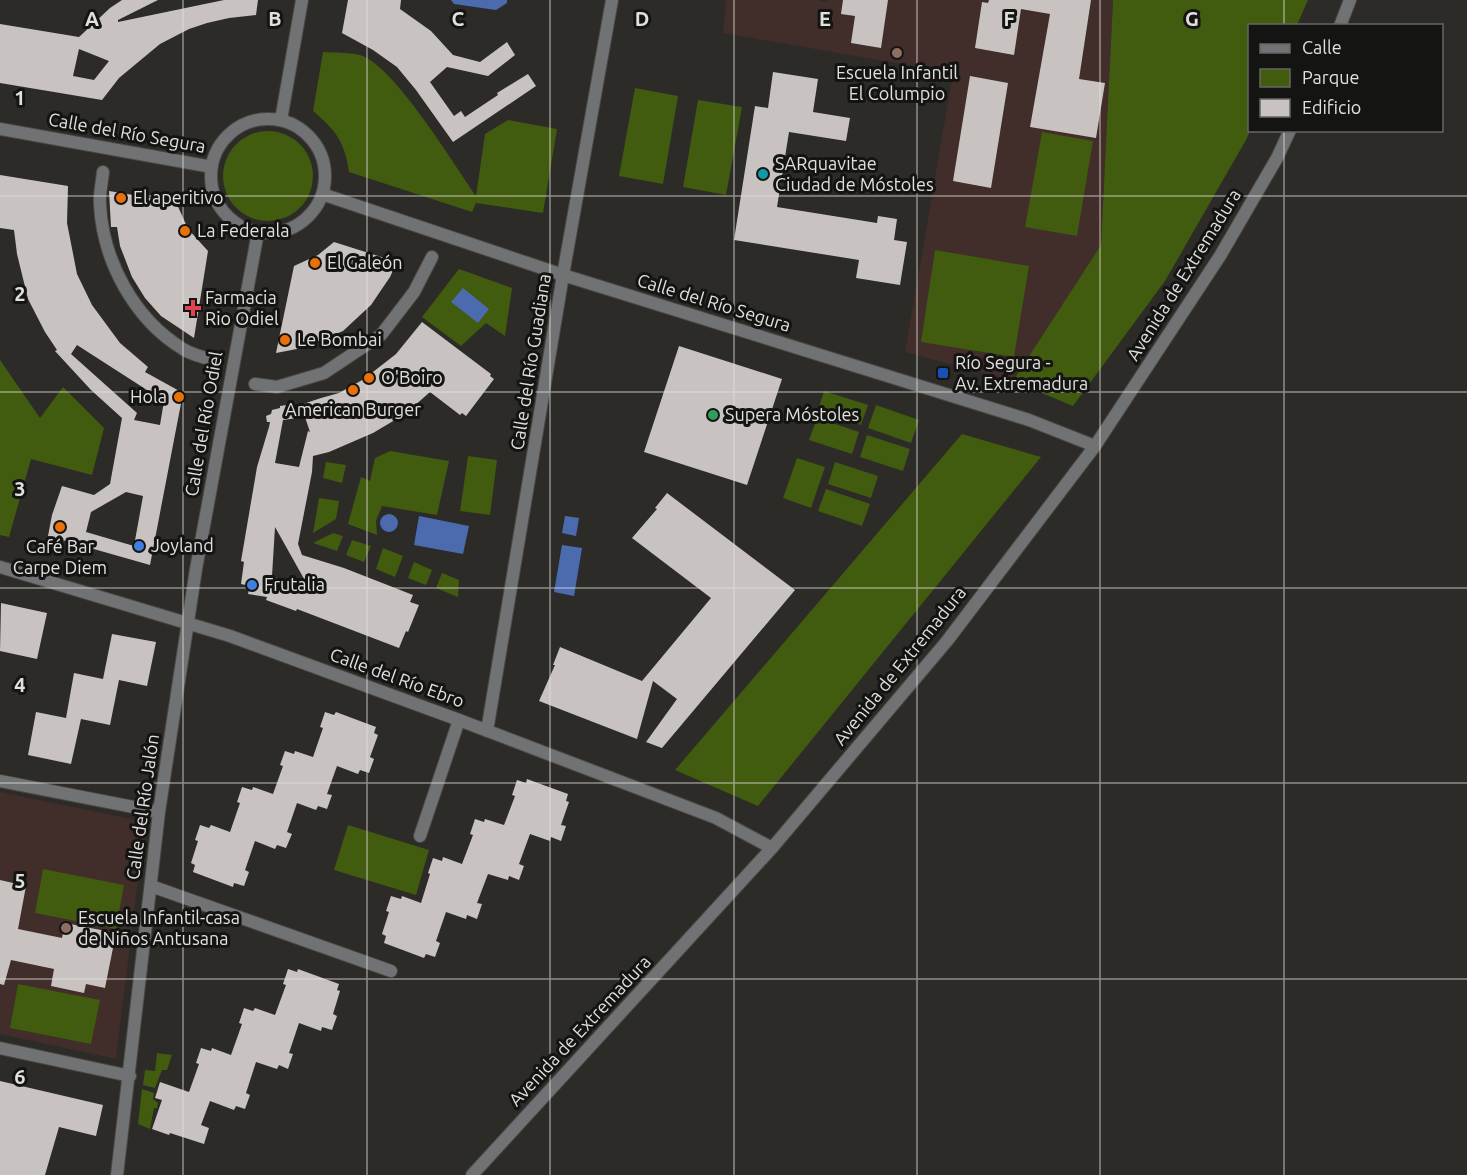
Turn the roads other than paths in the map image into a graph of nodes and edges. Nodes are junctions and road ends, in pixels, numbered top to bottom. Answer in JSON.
{"nodes":[{"id":1,"x":302,"y":0,"type":"edge"},
{"id":2,"x":612,"y":0,"type":"edge"},
{"id":3,"x":1350,"y":0,"type":"edge"},
{"id":4,"x":1341,"y":24,"type":"edge"},
{"id":5,"x":281,"y":120,"type":"junction"},
{"id":6,"x":0,"y":129,"type":"edge"},
{"id":7,"x":1289,"y":132,"type":"edge"},
{"id":8,"x":212,"y":167,"type":"junction"},
{"id":9,"x":103,"y":172,"type":"dead end"},
{"id":10,"x":322,"y":194,"type":"junction"},
{"id":11,"x":258,"y":232,"type":"junction"},
{"id":12,"x":432,"y":256,"type":"dead end"},
{"id":13,"x":563,"y":275,"type":"junction"},
{"id":14,"x":209,"y":358,"type":"dead end"},
{"id":15,"x":255,"y":384,"type":"dead end"},
{"id":16,"x":1095,"y":446,"type":"junction"},
{"id":17,"x":0,"y":567,"type":"edge"},
{"id":18,"x":188,"y":623,"type":"junction"},
{"id":19,"x":459,"y":720,"type":"junction"},
{"id":20,"x":488,"y":731,"type":"junction"},
{"id":21,"x":0,"y":780,"type":"edge"},
{"id":22,"x":159,"y":812,"type":"junction"},
{"id":23,"x":420,"y":836,"type":"dead end"},
{"id":24,"x":772,"y":848,"type":"junction"},
{"id":25,"x":151,"y":886,"type":"junction"},
{"id":26,"x":391,"y":971,"type":"dead end"},
{"id":27,"x":0,"y":1048,"type":"edge"},
{"id":28,"x":130,"y":1076,"type":"junction"},
{"id":29,"x":117,"y":1175,"type":"edge"},
{"id":30,"x":472,"y":1175,"type":"edge"}],
"edges":[{"from":1,"to":5,"type":"street"},
{"from":2,"to":13,"type":"street","name":"Calle del Río Guadiana"},
{"from":3,"to":4,"type":"street"},
{"from":5,"to":8,"type":"street"},
{"from":5,"to":10,"type":"street"},
{"from":6,"to":8,"type":"street","name":"Calle del Río Segura"},
{"from":7,"to":16,"type":"street","name":"Avenida de Extremadura"},
{"from":8,"to":11,"type":"street"},
{"from":9,"to":14,"type":"street"},
{"from":10,"to":11,"type":"street"},
{"from":10,"to":13,"type":"street","name":"Calle del Río Segura"},
{"from":11,"to":18,"type":"street","name":"Calle del Río Odiel"},
{"from":12,"to":15,"type":"street"},
{"from":13,"to":16,"type":"street","name":"Calle del Río Segura"},
{"from":13,"to":20,"type":"street","name":"Calle del Río Guadiana"},
{"from":16,"to":24,"type":"street","name":"Avenida de Extremadura"},
{"from":17,"to":18,"type":"street","name":"Calle del Río Ebro"},
{"from":18,"to":19,"type":"street","name":"Calle del Río Ebro"},
{"from":18,"to":22,"type":"street","name":"Calle del Río Jalón"},
{"from":19,"to":20,"type":"street","name":"Calle del Río Ebro"},
{"from":19,"to":23,"type":"street"},
{"from":20,"to":24,"type":"street","name":"Calle del Río Ebro"},
{"from":21,"to":22,"type":"street"},
{"from":22,"to":25,"type":"street","name":"Calle del Río Jalón"},
{"from":24,"to":30,"type":"street","name":"Avenida de Extremadura"},
{"from":25,"to":26,"type":"street"},
{"from":25,"to":28,"type":"street","name":"Calle del Río Jalón"},
{"from":27,"to":28,"type":"street"},
{"from":28,"to":29,"type":"street","name":"Calle del Río Jalón"}]}
